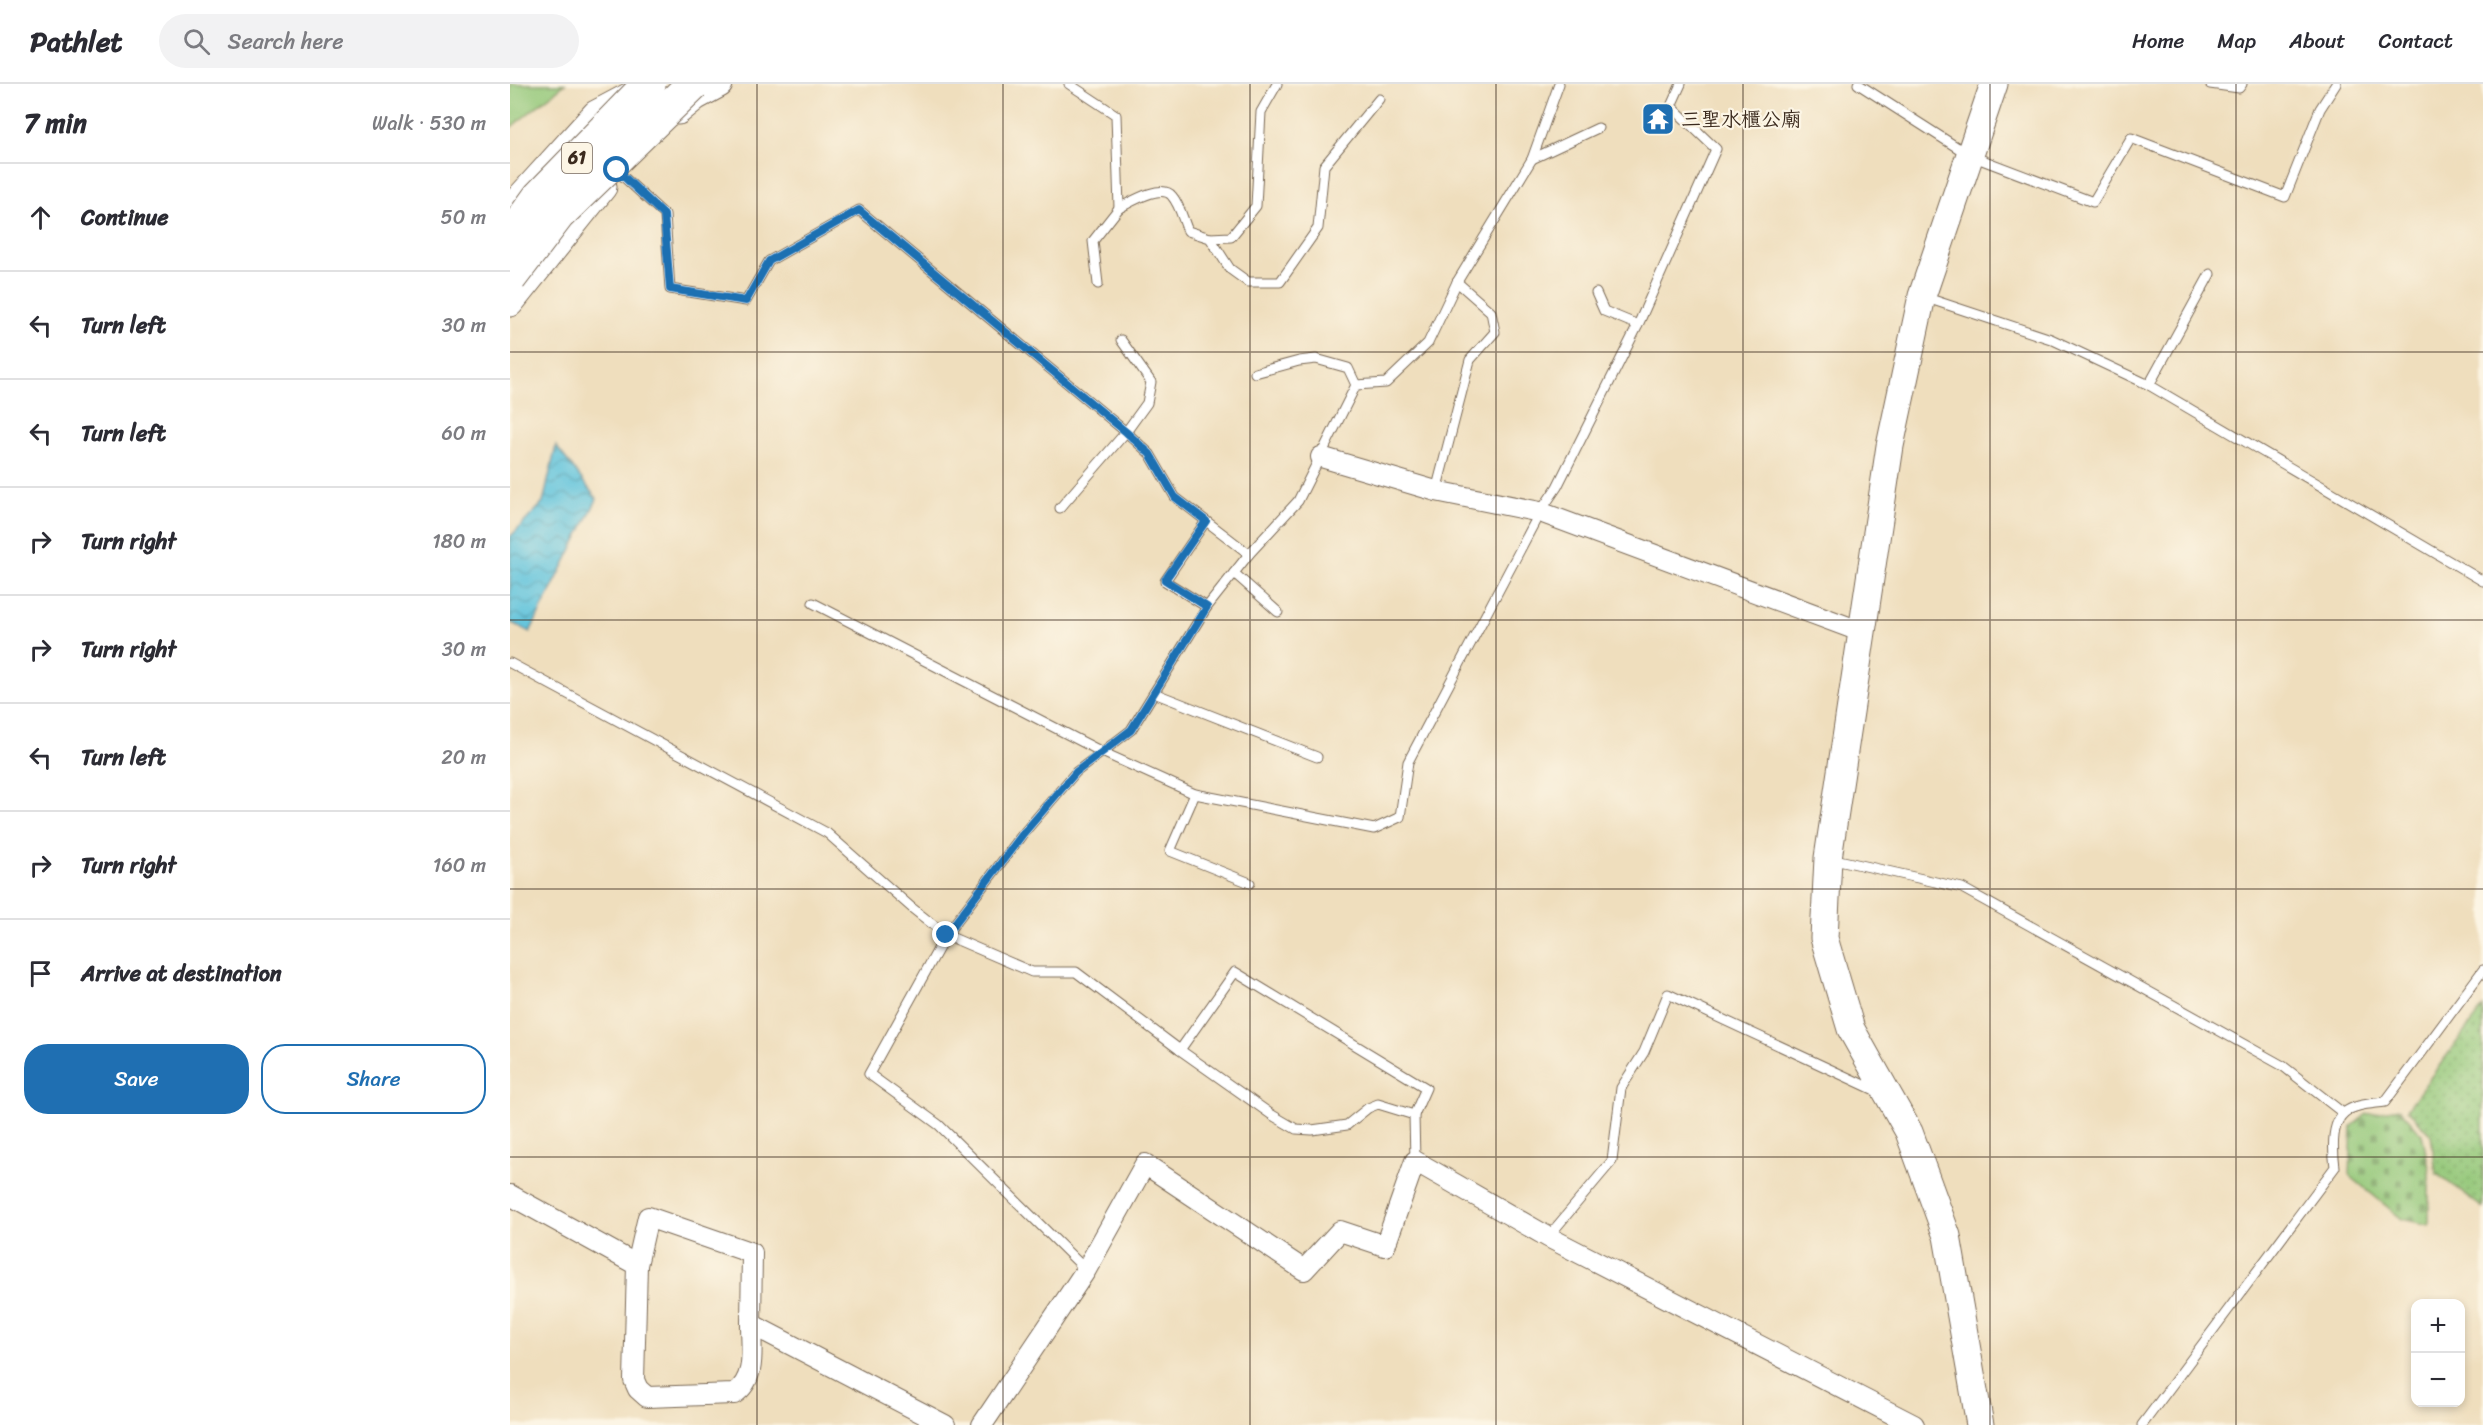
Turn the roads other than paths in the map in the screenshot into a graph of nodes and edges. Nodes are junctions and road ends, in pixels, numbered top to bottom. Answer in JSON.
{"nodes":[{"id":1,"x":650,"y":84,"type":"edge"},
{"id":2,"x":654,"y":84,"type":"edge"},
{"id":3,"x":693,"y":84,"type":"edge"},
{"id":4,"x":719,"y":84,"type":"edge"},
{"id":5,"x":1069,"y":84,"type":"edge"},
{"id":6,"x":1276,"y":84,"type":"edge"},
{"id":7,"x":1559,"y":84,"type":"edge"},
{"id":8,"x":1681,"y":84,"type":"edge"},
{"id":9,"x":1858,"y":84,"type":"edge"},
{"id":10,"x":1994,"y":84,"type":"edge"},
{"id":11,"x":2210,"y":84,"type":"edge"},
{"id":12,"x":2242,"y":84,"type":"edge"},
{"id":13,"x":2336,"y":84,"type":"edge"},
{"id":14,"x":1379,"y":99,"type":"dead end"},
{"id":15,"x":1598,"y":128,"type":"dead end"},
{"id":16,"x":573,"y":138,"type":"junction"},
{"id":17,"x":1969,"y":155,"type":"junction"},
{"id":18,"x":1532,"y":159,"type":"junction"},
{"id":19,"x":617,"y":170,"type":"junction"},
{"id":20,"x":1119,"y":208,"type":"junction"},
{"id":21,"x":510,"y":209,"type":"edge"},
{"id":22,"x":510,"y":237,"type":"edge"},
{"id":23,"x":1210,"y":238,"type":"junction"},
{"id":24,"x":2210,"y":274,"type":"dead end"},
{"id":25,"x":510,"y":278,"type":"edge"},
{"id":26,"x":1457,"y":282,"type":"junction"},
{"id":27,"x":1098,"y":284,"type":"dead end"},
{"id":28,"x":1596,"y":294,"type":"dead end"},
{"id":29,"x":1922,"y":296,"type":"junction"},
{"id":30,"x":510,"y":303,"type":"edge"},
{"id":31,"x":1638,"y":325,"type":"junction"},
{"id":32,"x":1121,"y":340,"type":"dead end"},
{"id":33,"x":1255,"y":373,"type":"dead end"},
{"id":34,"x":1356,"y":385,"type":"junction"},
{"id":35,"x":2149,"y":385,"type":"junction"},
{"id":36,"x":1126,"y":432,"type":"junction"},
{"id":37,"x":1321,"y":457,"type":"junction"},
{"id":38,"x":1436,"y":490,"type":"junction"},
{"id":39,"x":1060,"y":508,"type":"dead end"},
{"id":40,"x":1540,"y":512,"type":"junction"},
{"id":41,"x":1206,"y":521,"type":"junction"},
{"id":42,"x":1249,"y":554,"type":"junction"},
{"id":43,"x":1234,"y":573,"type":"junction"},
{"id":44,"x":2483,"y":580,"type":"edge"},
{"id":45,"x":813,"y":603,"type":"dead end"},
{"id":46,"x":1207,"y":607,"type":"junction"},
{"id":47,"x":1278,"y":612,"type":"dead end"},
{"id":48,"x":1862,"y":632,"type":"junction"},
{"id":49,"x":510,"y":663,"type":"edge"},
{"id":50,"x":1154,"y":693,"type":"junction"},
{"id":51,"x":1102,"y":752,"type":"junction"},
{"id":52,"x":1317,"y":757,"type":"dead end"},
{"id":53,"x":1195,"y":794,"type":"junction"},
{"id":54,"x":1828,"y":858,"type":"junction"},
{"id":55,"x":1250,"y":883,"type":"dead end"},
{"id":56,"x":946,"y":935,"type":"junction"},
{"id":57,"x":2483,"y":970,"type":"edge"},
{"id":58,"x":1180,"y":1050,"type":"junction"},
{"id":59,"x":1889,"y":1096,"type":"junction"},
{"id":60,"x":2343,"y":1113,"type":"junction"},
{"id":61,"x":1414,"y":1115,"type":"junction"},
{"id":62,"x":1415,"y":1161,"type":"junction"},
{"id":63,"x":510,"y":1195,"type":"edge"},
{"id":64,"x":1548,"y":1237,"type":"junction"},
{"id":65,"x":637,"y":1265,"type":"junction"},
{"id":66,"x":1086,"y":1270,"type":"junction"},
{"id":67,"x":751,"y":1324,"type":"junction"},
{"id":68,"x":945,"y":1425,"type":"edge"},
{"id":69,"x":982,"y":1425,"type":"edge"},
{"id":70,"x":1914,"y":1425,"type":"edge"},
{"id":71,"x":1980,"y":1425,"type":"edge"},
{"id":72,"x":2142,"y":1425,"type":"edge"}],
"edges":[{"from":1,"to":22,"type":"highway","number":"61","bridge":true},
{"from":2,"to":16,"type":"street"},
{"from":3,"to":25,"type":"highway","number":"61","bridge":true},
{"from":4,"to":19,"type":"street"},
{"from":5,"to":20,"type":"lane"},
{"from":6,"to":23,"type":"lane"},
{"from":7,"to":18,"type":"lane"},
{"from":8,"to":31,"type":"lane"},
{"from":9,"to":17,"type":"lane"},
{"from":10,"to":17,"type":"street"},
{"from":11,"to":12,"type":"lane"},
{"from":13,"to":17,"type":"lane"},
{"from":14,"to":23,"type":"lane"},
{"from":15,"to":18,"type":"lane"},
{"from":16,"to":19,"type":"lane"},
{"from":16,"to":21,"type":"street"},
{"from":17,"to":29,"type":"street"},
{"from":18,"to":26,"type":"lane"},
{"from":19,"to":30,"type":"street"},
{"from":19,"to":36,"type":"lane"},
{"from":20,"to":23,"type":"lane"},
{"from":20,"to":27,"type":"lane"},
{"from":24,"to":35,"type":"lane"},
{"from":26,"to":34,"type":"lane"},
{"from":26,"to":38,"type":"lane"},
{"from":28,"to":31,"type":"lane"},
{"from":29,"to":35,"type":"lane"},
{"from":29,"to":48,"type":"street"},
{"from":31,"to":40,"type":"lane"},
{"from":32,"to":36,"type":"lane"},
{"from":33,"to":34,"type":"lane"},
{"from":34,"to":37,"type":"lane"},
{"from":35,"to":44,"type":"lane"},
{"from":36,"to":39,"type":"lane"},
{"from":36,"to":41,"type":"lane"},
{"from":37,"to":38,"type":"street"},
{"from":37,"to":42,"type":"lane"},
{"from":38,"to":40,"type":"street"},
{"from":40,"to":48,"type":"street"},
{"from":40,"to":53,"type":"lane"},
{"from":41,"to":42,"type":"lane"},
{"from":41,"to":46,"type":"lane"},
{"from":42,"to":43,"type":"lane"},
{"from":43,"to":46,"type":"lane"},
{"from":43,"to":47,"type":"lane"},
{"from":45,"to":51,"type":"lane"},
{"from":46,"to":50,"type":"lane"},
{"from":48,"to":54,"type":"street"},
{"from":49,"to":56,"type":"lane"},
{"from":50,"to":51,"type":"lane"},
{"from":50,"to":52,"type":"lane"},
{"from":51,"to":53,"type":"lane"},
{"from":51,"to":56,"type":"lane"},
{"from":53,"to":55,"type":"lane"},
{"from":54,"to":59,"type":"street"},
{"from":54,"to":60,"type":"lane"},
{"from":56,"to":58,"type":"lane"},
{"from":56,"to":66,"type":"lane"},
{"from":57,"to":60,"type":"lane"},
{"from":58,"to":61,"type":"lane"},
{"from":58,"to":61,"type":"lane"},
{"from":59,"to":64,"type":"lane"},
{"from":59,"to":71,"type":"street"},
{"from":60,"to":72,"type":"lane"},
{"from":61,"to":62,"type":"lane"},
{"from":62,"to":64,"type":"street"},
{"from":62,"to":66,"type":"street"},
{"from":63,"to":65,"type":"street"},
{"from":64,"to":70,"type":"street"},
{"from":65,"to":67,"type":"street"},
{"from":65,"to":67,"type":"street"},
{"from":66,"to":69,"type":"street"},
{"from":67,"to":68,"type":"street"}]}
